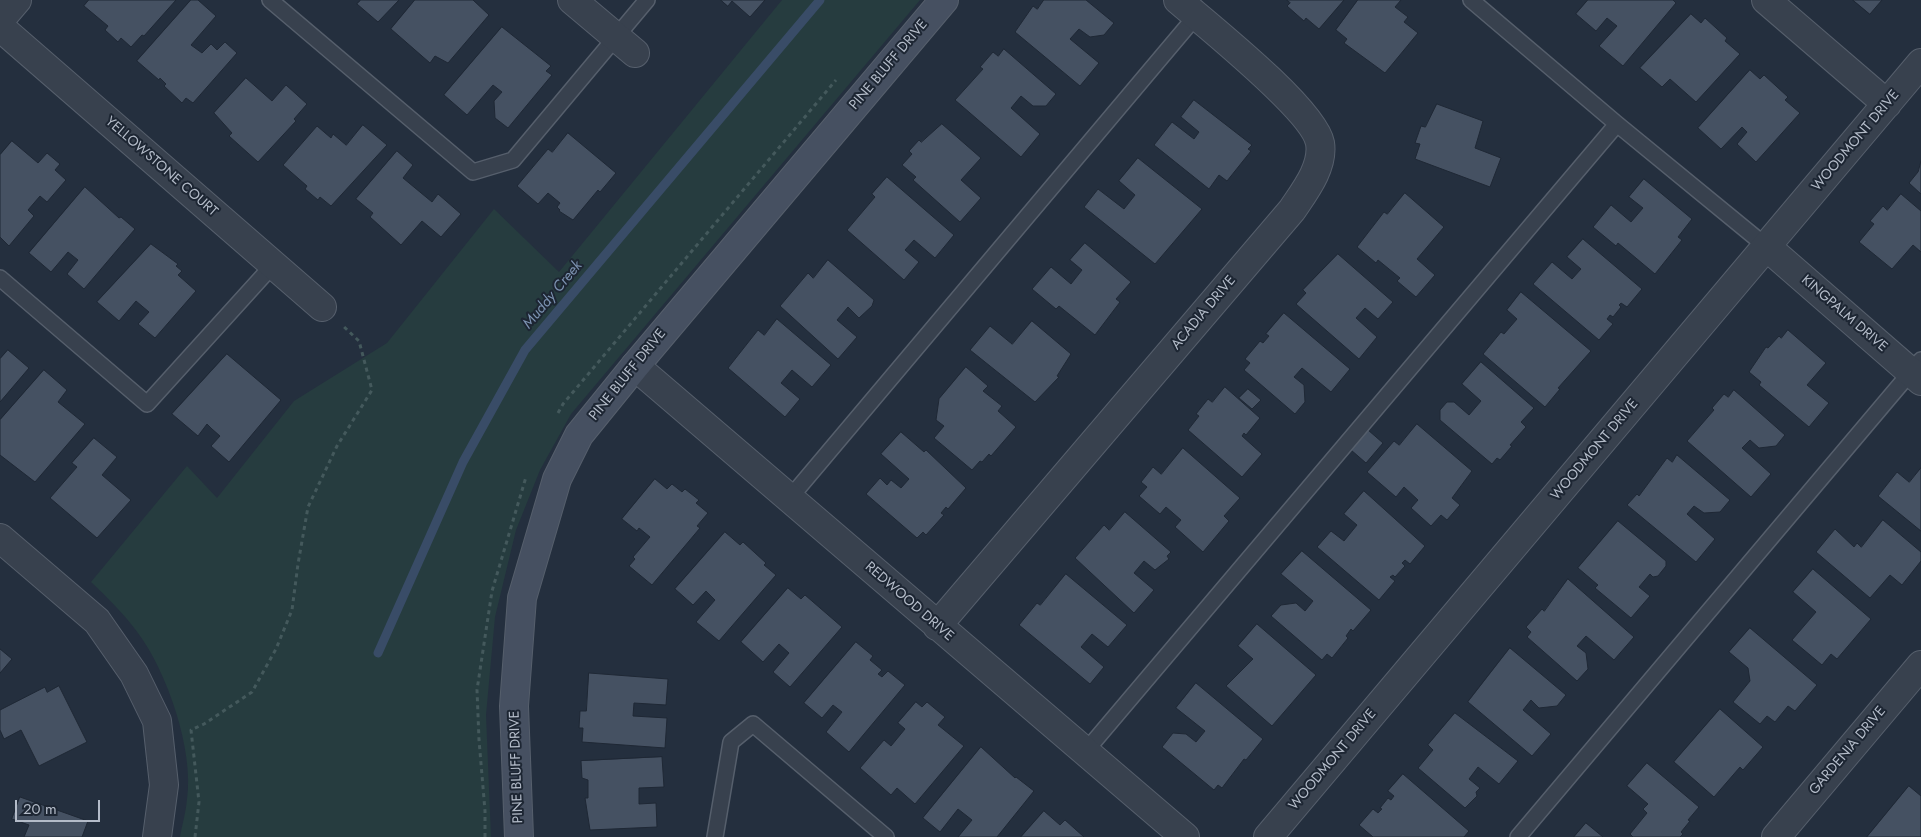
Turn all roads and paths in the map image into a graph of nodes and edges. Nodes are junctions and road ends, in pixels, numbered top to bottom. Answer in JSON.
{"nodes":[{"id":1,"x":17,"y":0,"type":"edge"},
{"id":2,"x":270,"y":0,"type":"edge"},
{"id":3,"x":572,"y":0,"type":"edge"},
{"id":4,"x":647,"y":0,"type":"edge"},
{"id":5,"x":944,"y":0,"type":"edge"},
{"id":6,"x":1471,"y":0,"type":"edge"},
{"id":7,"x":1766,"y":0,"type":"edge"},
{"id":8,"x":1187,"y":8,"type":"edge"},
{"id":9,"x":0,"y":20,"type":"edge"},
{"id":10,"x":0,"y":27,"type":"edge"},
{"id":11,"x":626,"y":45,"type":"junction"},
{"id":12,"x":1921,"y":63,"type":"edge"},
{"id":13,"x":1887,"y":104,"type":"junction"},
{"id":14,"x":1617,"y":124,"type":"junction"},
{"id":15,"x":1767,"y":247,"type":"junction"},
{"id":16,"x":273,"y":265,"type":"junction"},
{"id":17,"x":0,"y":278,"type":"edge"},
{"id":18,"x":322,"y":307,"type":"joint"},
{"id":19,"x":634,"y":366,"type":"junction"},
{"id":20,"x":1918,"y":371,"type":"edge"},
{"id":21,"x":789,"y":499,"type":"junction"},
{"id":22,"x":0,"y":538,"type":"edge"},
{"id":23,"x":937,"y":626,"type":"junction"},
{"id":24,"x":1921,"y":666,"type":"edge"},
{"id":25,"x":1085,"y":752,"type":"junction"},
{"id":26,"x":157,"y":837,"type":"edge"},
{"id":27,"x":195,"y":837,"type":"edge"},
{"id":28,"x":519,"y":837,"type":"edge"},
{"id":29,"x":715,"y":837,"type":"edge"},
{"id":30,"x":886,"y":837,"type":"edge"},
{"id":31,"x":1184,"y":837,"type":"edge"},
{"id":32,"x":1268,"y":837,"type":"edge"},
{"id":33,"x":1518,"y":837,"type":"edge"},
{"id":34,"x":1776,"y":837,"type":"edge"}],
"edges":[{"from":1,"to":9,"type":"street"},
{"from":2,"to":11,"type":"lane"},
{"from":3,"to":11,"type":"street"},
{"from":4,"to":11,"type":"lane"},
{"from":5,"to":19,"type":"street","name":"PINE BLUFF DRIVE"},
{"from":6,"to":14,"type":"lane"},
{"from":7,"to":13,"type":"street"},
{"from":8,"to":21,"type":"lane"},
{"from":8,"to":23,"type":"street","name":"ACADIA DRIVE"},
{"from":10,"to":16,"type":"street","name":"YELLOWSTONE COURT"},
{"from":12,"to":13,"type":"street","name":"WOODMONT DRIVE"},
{"from":13,"to":15,"type":"street","name":"WOODMONT DRIVE"},
{"from":14,"to":15,"type":"lane"},
{"from":14,"to":25,"type":"lane"},
{"from":15,"to":20,"type":"street","name":"KINGPALM DRIVE"},
{"from":15,"to":32,"type":"street","name":"WOODMONT DRIVE"},
{"from":16,"to":17,"type":"lane"},
{"from":16,"to":18,"type":"street","name":"YELLOWSTONE COURT"},
{"from":18,"to":27,"type":"path"},
{"from":19,"to":21,"type":"street","name":"REDWOOD DRIVE"},
{"from":19,"to":28,"type":"street","name":"PINE BLUFF DRIVE"},
{"from":20,"to":33,"type":"lane"},
{"from":21,"to":23,"type":"street","name":"REDWOOD DRIVE"},
{"from":22,"to":26,"type":"street"},
{"from":23,"to":25,"type":"street","name":"REDWOOD DRIVE"},
{"from":24,"to":34,"type":"street","name":"GARDENIA DRIVE"},
{"from":25,"to":31,"type":"street","name":"REDWOOD DRIVE"},
{"from":29,"to":30,"type":"lane"}]}
